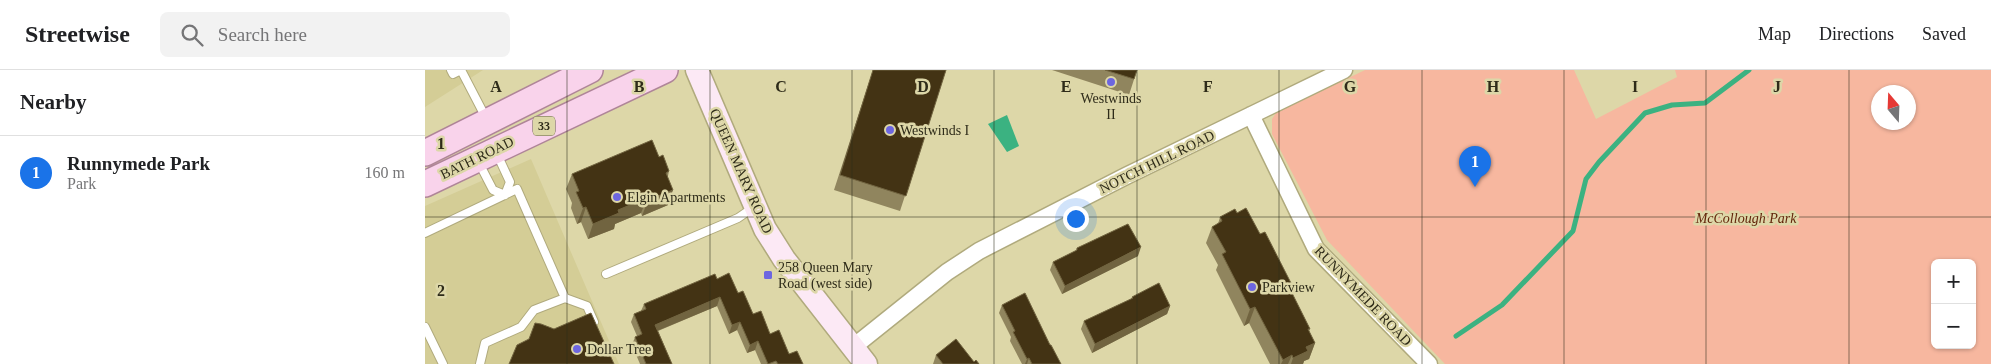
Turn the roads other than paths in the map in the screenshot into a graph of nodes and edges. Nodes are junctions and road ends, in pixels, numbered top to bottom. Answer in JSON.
{"nodes":[{"id":1,"x":451,"y":70,"type":"edge"},
{"id":2,"x":665,"y":70,"type":"edge"},
{"id":3,"x":697,"y":70,"type":"edge"},
{"id":4,"x":1345,"y":70,"type":"edge"},
{"id":5,"x":576,"y":73,"type":"edge"},
{"id":6,"x":1251,"y":115,"type":"junction"},
{"id":7,"x":488,"y":121,"type":"junction"},
{"id":8,"x":425,"y":153,"type":"edge"},
{"id":9,"x":486,"y":154,"type":"junction"},
{"id":10,"x":425,"y":184,"type":"edge"},
{"id":11,"x":505,"y":196,"type":"junction"},
{"id":12,"x":755,"y":207,"type":"junction"},
{"id":13,"x":425,"y":233,"type":"edge"},
{"id":14,"x":606,"y":274,"type":"dead end"},
{"id":15,"x":565,"y":298,"type":"junction"},
{"id":16,"x":425,"y":326,"type":"edge"},
{"id":17,"x":597,"y":331,"type":"edge"},
{"id":18,"x":859,"y":356,"type":"edge"},
{"id":19,"x":443,"y":364,"type":"edge"},
{"id":20,"x":480,"y":364,"type":"edge"},
{"id":21,"x":1429,"y":364,"type":"edge"}],
"edges":[{"from":1,"to":7,"type":"lane"},
{"from":2,"to":9,"type":"main road","name":"BATH ROAD","number":"33"},
{"from":3,"to":12,"type":"street","name":"QUEEN MARY ROAD"},
{"from":4,"to":6,"type":"street","name":"NOTCH HILL ROAD"},
{"from":5,"to":7,"type":"main road","name":"BATH ROAD","number":"33"},
{"from":6,"to":18,"type":"street","name":"NOTCH HILL ROAD"},
{"from":6,"to":21,"type":"street","name":"RUNNYMEDE ROAD"},
{"from":7,"to":8,"type":"main road","name":"BATH ROAD","number":"33"},
{"from":9,"to":10,"type":"main road","name":"BATH ROAD","number":"33"},
{"from":9,"to":11,"type":"lane"},
{"from":9,"to":11,"type":"lane"},
{"from":11,"to":13,"type":"lane"},
{"from":11,"to":15,"type":"lane"},
{"from":12,"to":14,"type":"lane"},
{"from":12,"to":18,"type":"street","name":"QUEEN MARY ROAD"},
{"from":15,"to":17,"type":"lane"},
{"from":15,"to":20,"type":"lane"},
{"from":16,"to":19,"type":"lane"}]}
